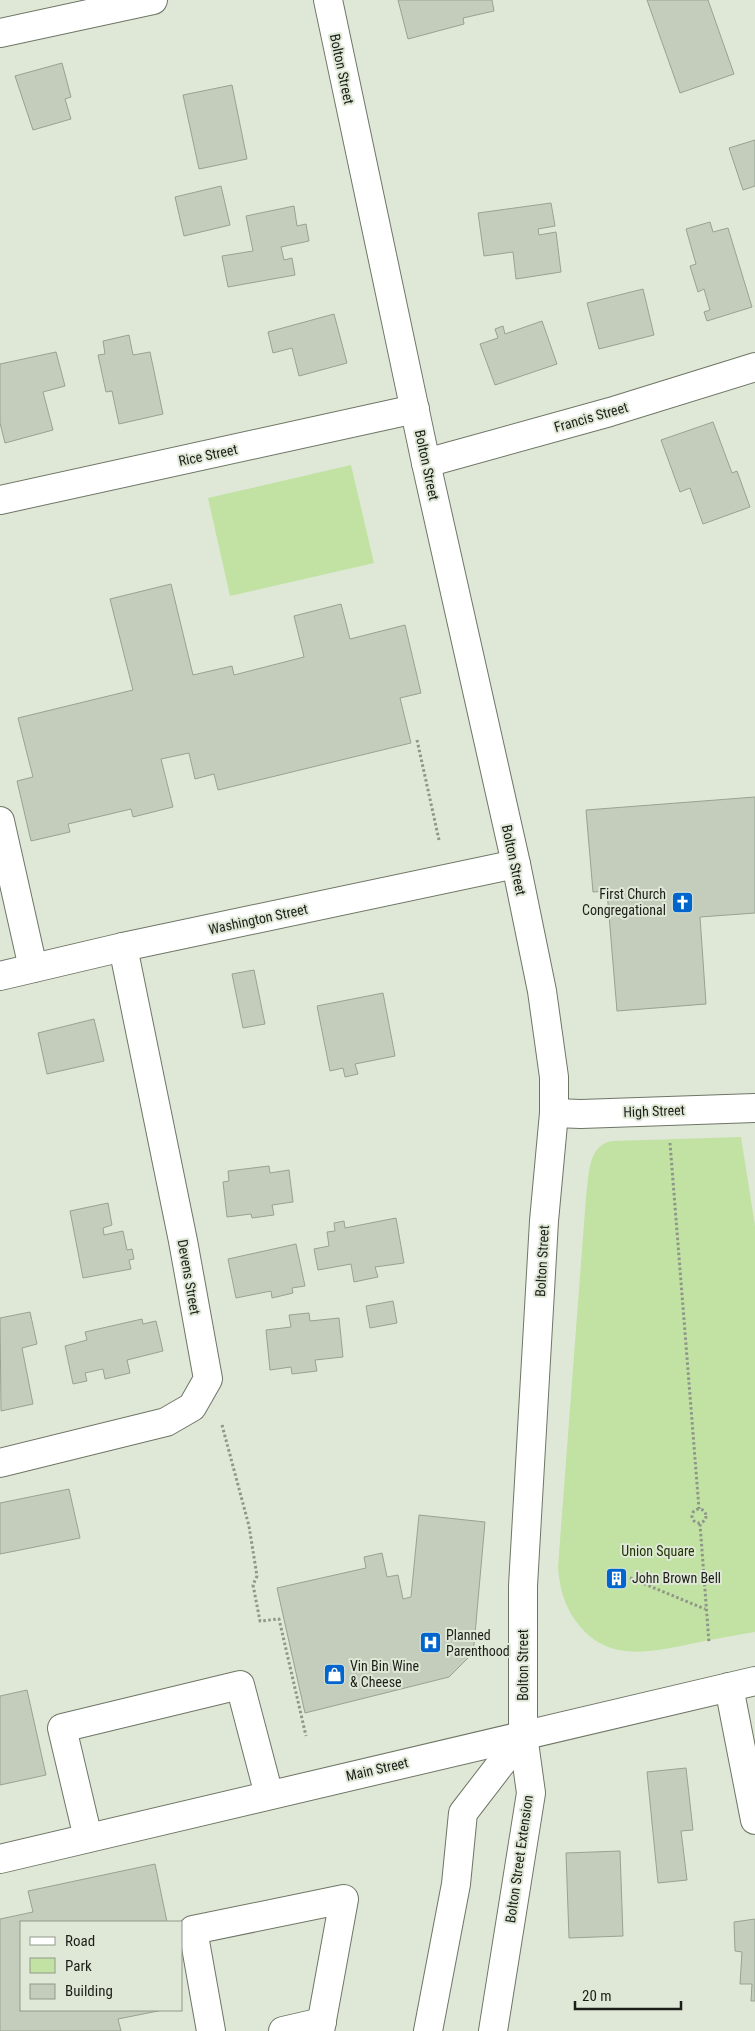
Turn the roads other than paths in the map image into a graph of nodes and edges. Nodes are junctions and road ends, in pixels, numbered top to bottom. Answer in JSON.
{"nodes":[{"id":1,"x":153,"y":0,"type":"edge"},
{"id":2,"x":328,"y":0,"type":"edge"},
{"id":3,"x":0,"y":33,"type":"edge"},
{"id":4,"x":755,"y":367,"type":"edge"},
{"id":5,"x":415,"y":409,"type":"junction"},
{"id":6,"x":426,"y":463,"type":"junction"},
{"id":7,"x":0,"y":500,"type":"edge"},
{"id":8,"x":0,"y":821,"type":"edge"},
{"id":9,"x":516,"y":864,"type":"junction"},
{"id":10,"x":123,"y":947,"type":"junction"},
{"id":11,"x":33,"y":968,"type":"junction"},
{"id":12,"x":0,"y":976,"type":"edge"},
{"id":13,"x":755,"y":1108,"type":"edge"},
{"id":14,"x":554,"y":1113,"type":"junction"},
{"id":15,"x":0,"y":1463,"type":"edge"},
{"id":16,"x":755,"y":1681,"type":"edge"},
{"id":17,"x":729,"y":1687,"type":"junction"},
{"id":18,"x":523,"y":1735,"type":"junction"},
{"id":19,"x":269,"y":1795,"type":"junction"},
{"id":20,"x":755,"y":1820,"type":"edge"},
{"id":21,"x":88,"y":1838,"type":"junction"},
{"id":22,"x":0,"y":1859,"type":"edge"},
{"id":23,"x":321,"y":2027,"type":"edge"},
{"id":24,"x":211,"y":2031,"type":"edge"},
{"id":25,"x":283,"y":2031,"type":"edge"},
{"id":26,"x":428,"y":2031,"type":"edge"},
{"id":27,"x":493,"y":2031,"type":"edge"}],
"edges":[{"from":1,"to":3,"type":"main road"},
{"from":2,"to":5,"type":"main road","name":"Bolton Street"},
{"from":4,"to":6,"type":"main road","name":"Francis Street"},
{"from":5,"to":6,"type":"main road","name":"Bolton Street"},
{"from":5,"to":7,"type":"main road","name":"Rice Street"},
{"from":6,"to":9,"type":"main road","name":"Bolton Street"},
{"from":8,"to":11,"type":"main road"},
{"from":9,"to":10,"type":"main road","name":"Washington Street"},
{"from":9,"to":14,"type":"main road","name":"Bolton Street"},
{"from":10,"to":11,"type":"main road","name":"Washington Street"},
{"from":10,"to":15,"type":"main road","name":"Devens Street"},
{"from":11,"to":12,"type":"main road","name":"Washington Street"},
{"from":13,"to":14,"type":"main road","name":"High Street"},
{"from":14,"to":18,"type":"main road","name":"Bolton Street"},
{"from":16,"to":17,"type":"main road","name":"Main Street"},
{"from":17,"to":18,"type":"main road","name":"Main Street"},
{"from":17,"to":20,"type":"main road"},
{"from":18,"to":19,"type":"main road","name":"Main Street"},
{"from":18,"to":26,"type":"main road"},
{"from":18,"to":27,"type":"main road","name":"Bolton Street Extension"},
{"from":19,"to":21,"type":"main road","name":"Main Street"},
{"from":19,"to":21,"type":"main road"},
{"from":21,"to":22,"type":"main road","name":"Main Street"},
{"from":23,"to":24,"type":"main road"},
{"from":23,"to":25,"type":"main road"}]}
